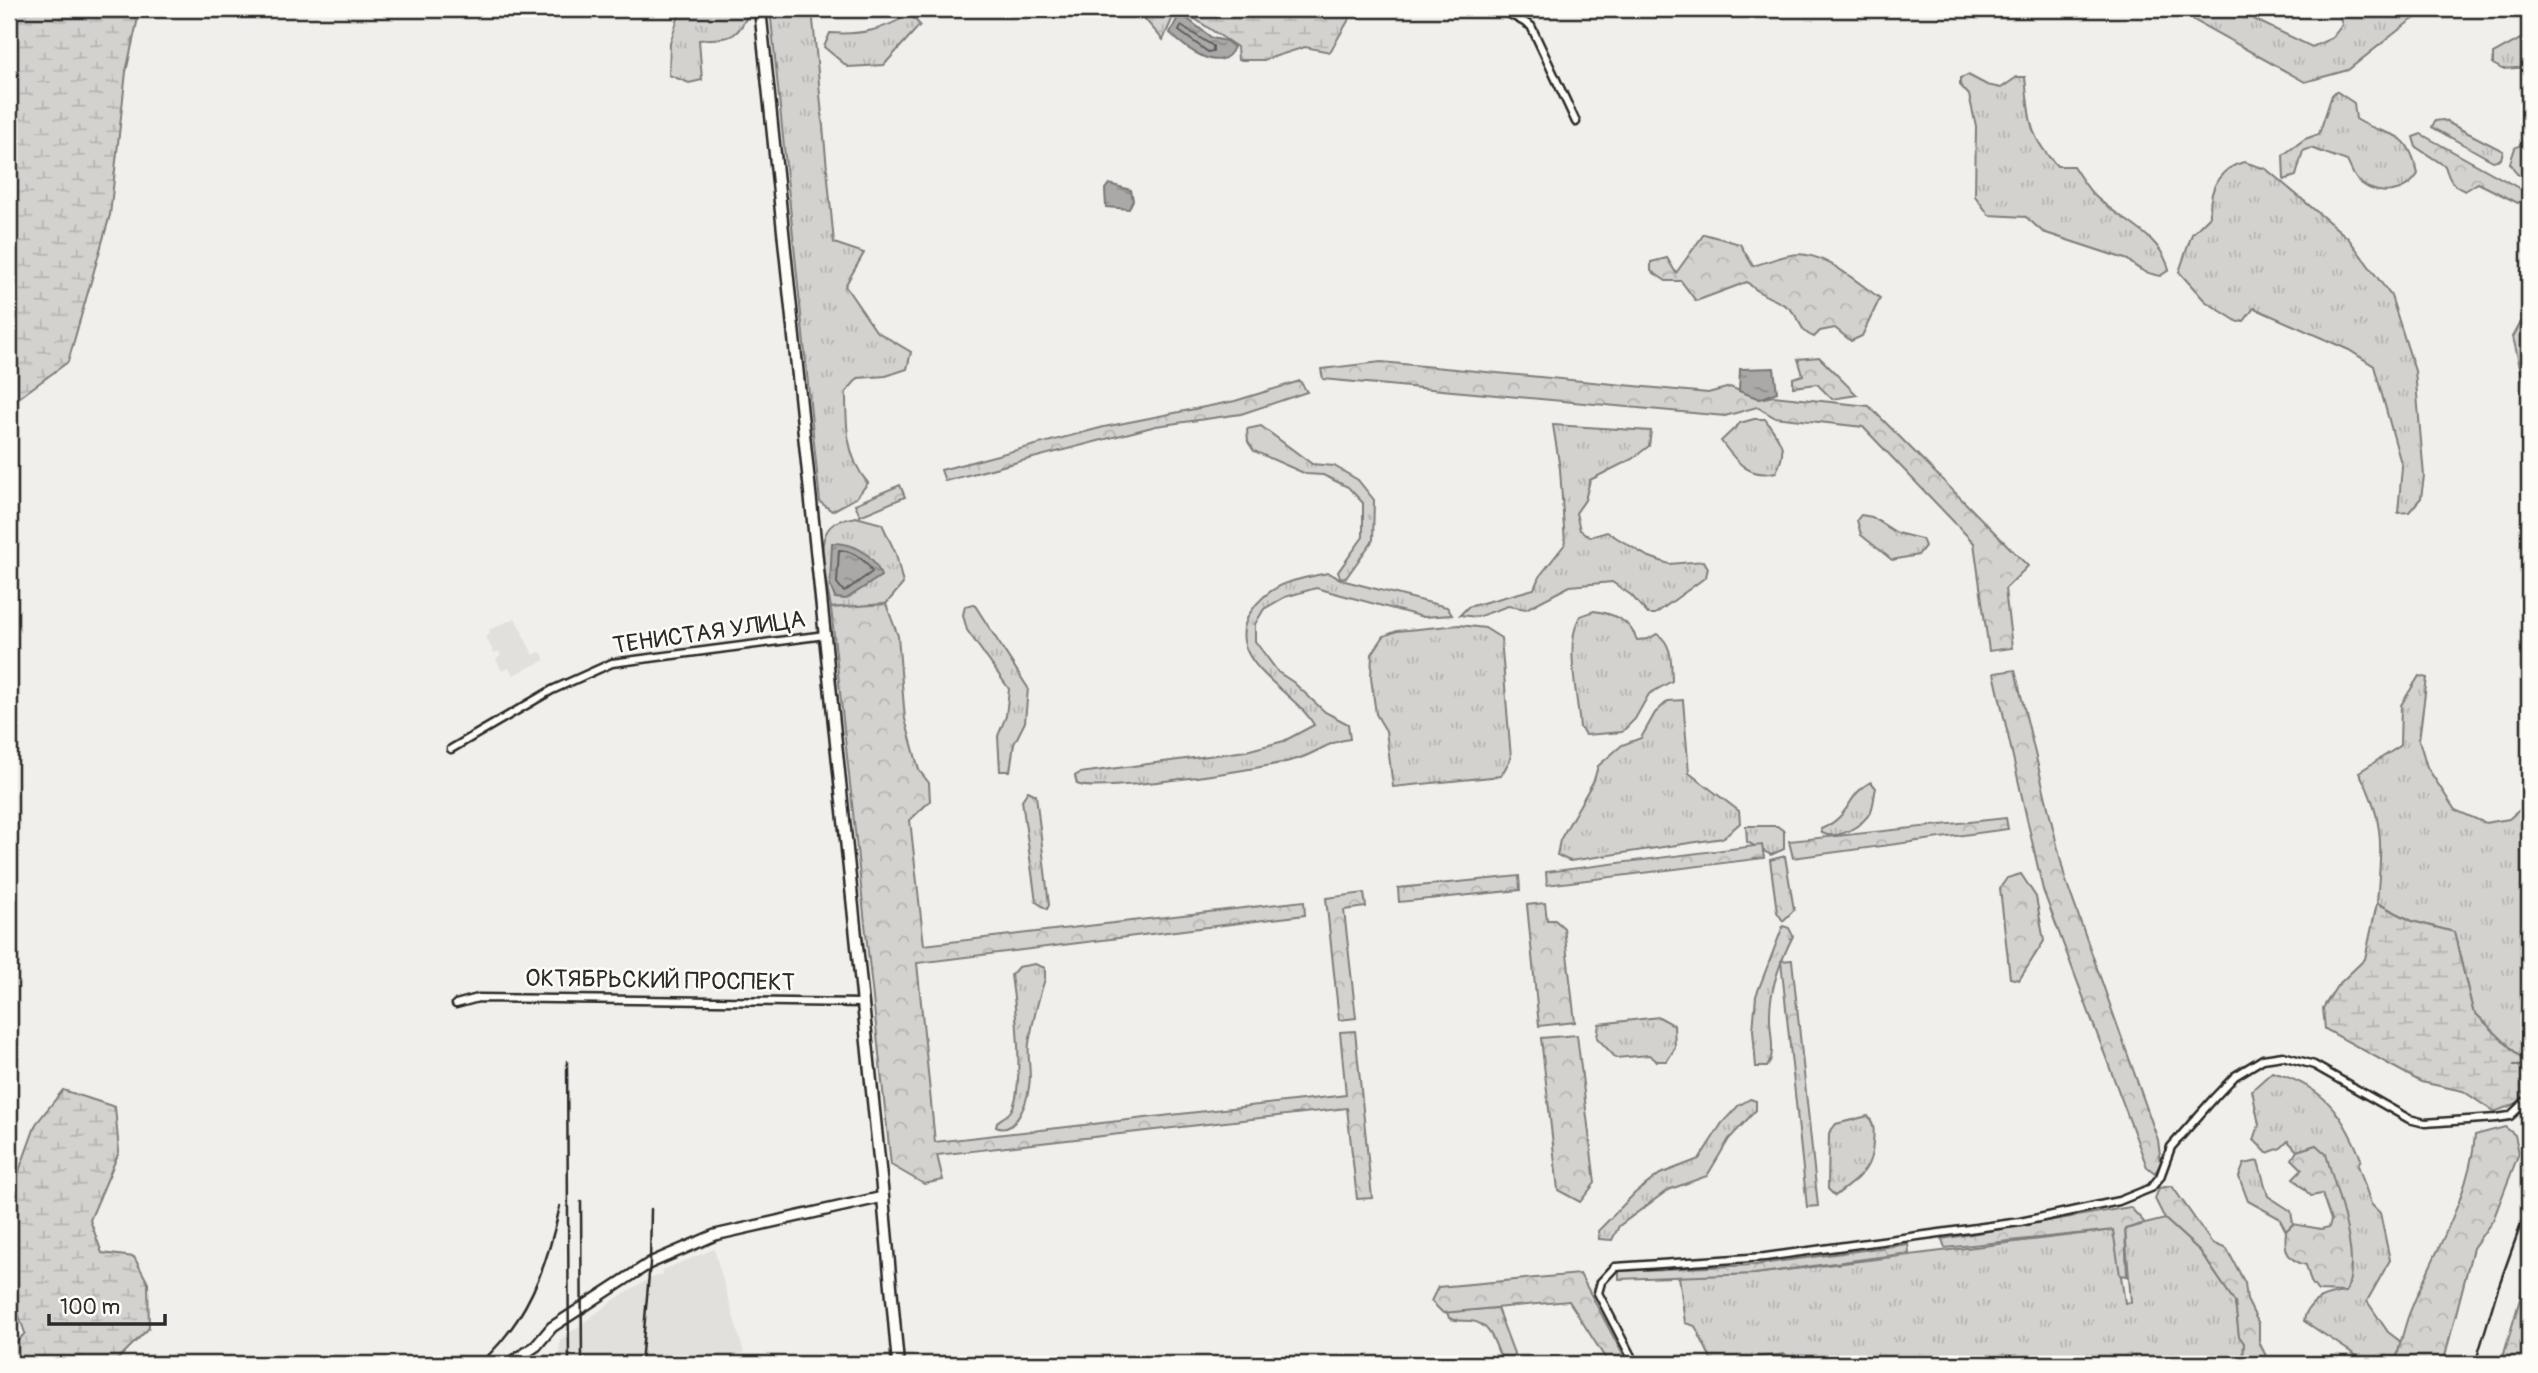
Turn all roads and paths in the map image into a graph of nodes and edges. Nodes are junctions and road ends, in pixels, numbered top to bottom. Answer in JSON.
{"nodes":[{"id":1,"x":760,"y":9,"type":"edge"},
{"id":2,"x":1501,"y":9,"type":"edge"},
{"id":3,"x":1576,"y":122,"type":"dead end"},
{"id":4,"x":825,"y":635,"type":"junction"},
{"id":5,"x":451,"y":749,"type":"dead end"},
{"id":6,"x":863,"y":1003,"type":"junction"},
{"id":7,"x":456,"y":1004,"type":"dead end"},
{"id":8,"x":2529,"y":1098,"type":"edge"},
{"id":9,"x":883,"y":1197,"type":"junction"},
{"id":10,"x":509,"y":1364,"type":"edge"},
{"id":11,"x":898,"y":1364,"type":"edge"},
{"id":12,"x":1635,"y":1364,"type":"edge"}],
"edges":[{"from":1,"to":4,"type":"main road"},
{"from":2,"to":3,"type":"street"},
{"from":4,"to":5,"type":"street","name":"ТЕНИСТАЯ УЛИЦА"},
{"from":4,"to":6,"type":"main road"},
{"from":6,"to":7,"type":"street","name":"ОКТЯБРЬСКИЙ ПРОСПЕКТ"},
{"from":6,"to":9,"type":"main road"},
{"from":8,"to":12,"type":"street"},
{"from":9,"to":10,"type":"street"},
{"from":9,"to":11,"type":"main road"}]}
